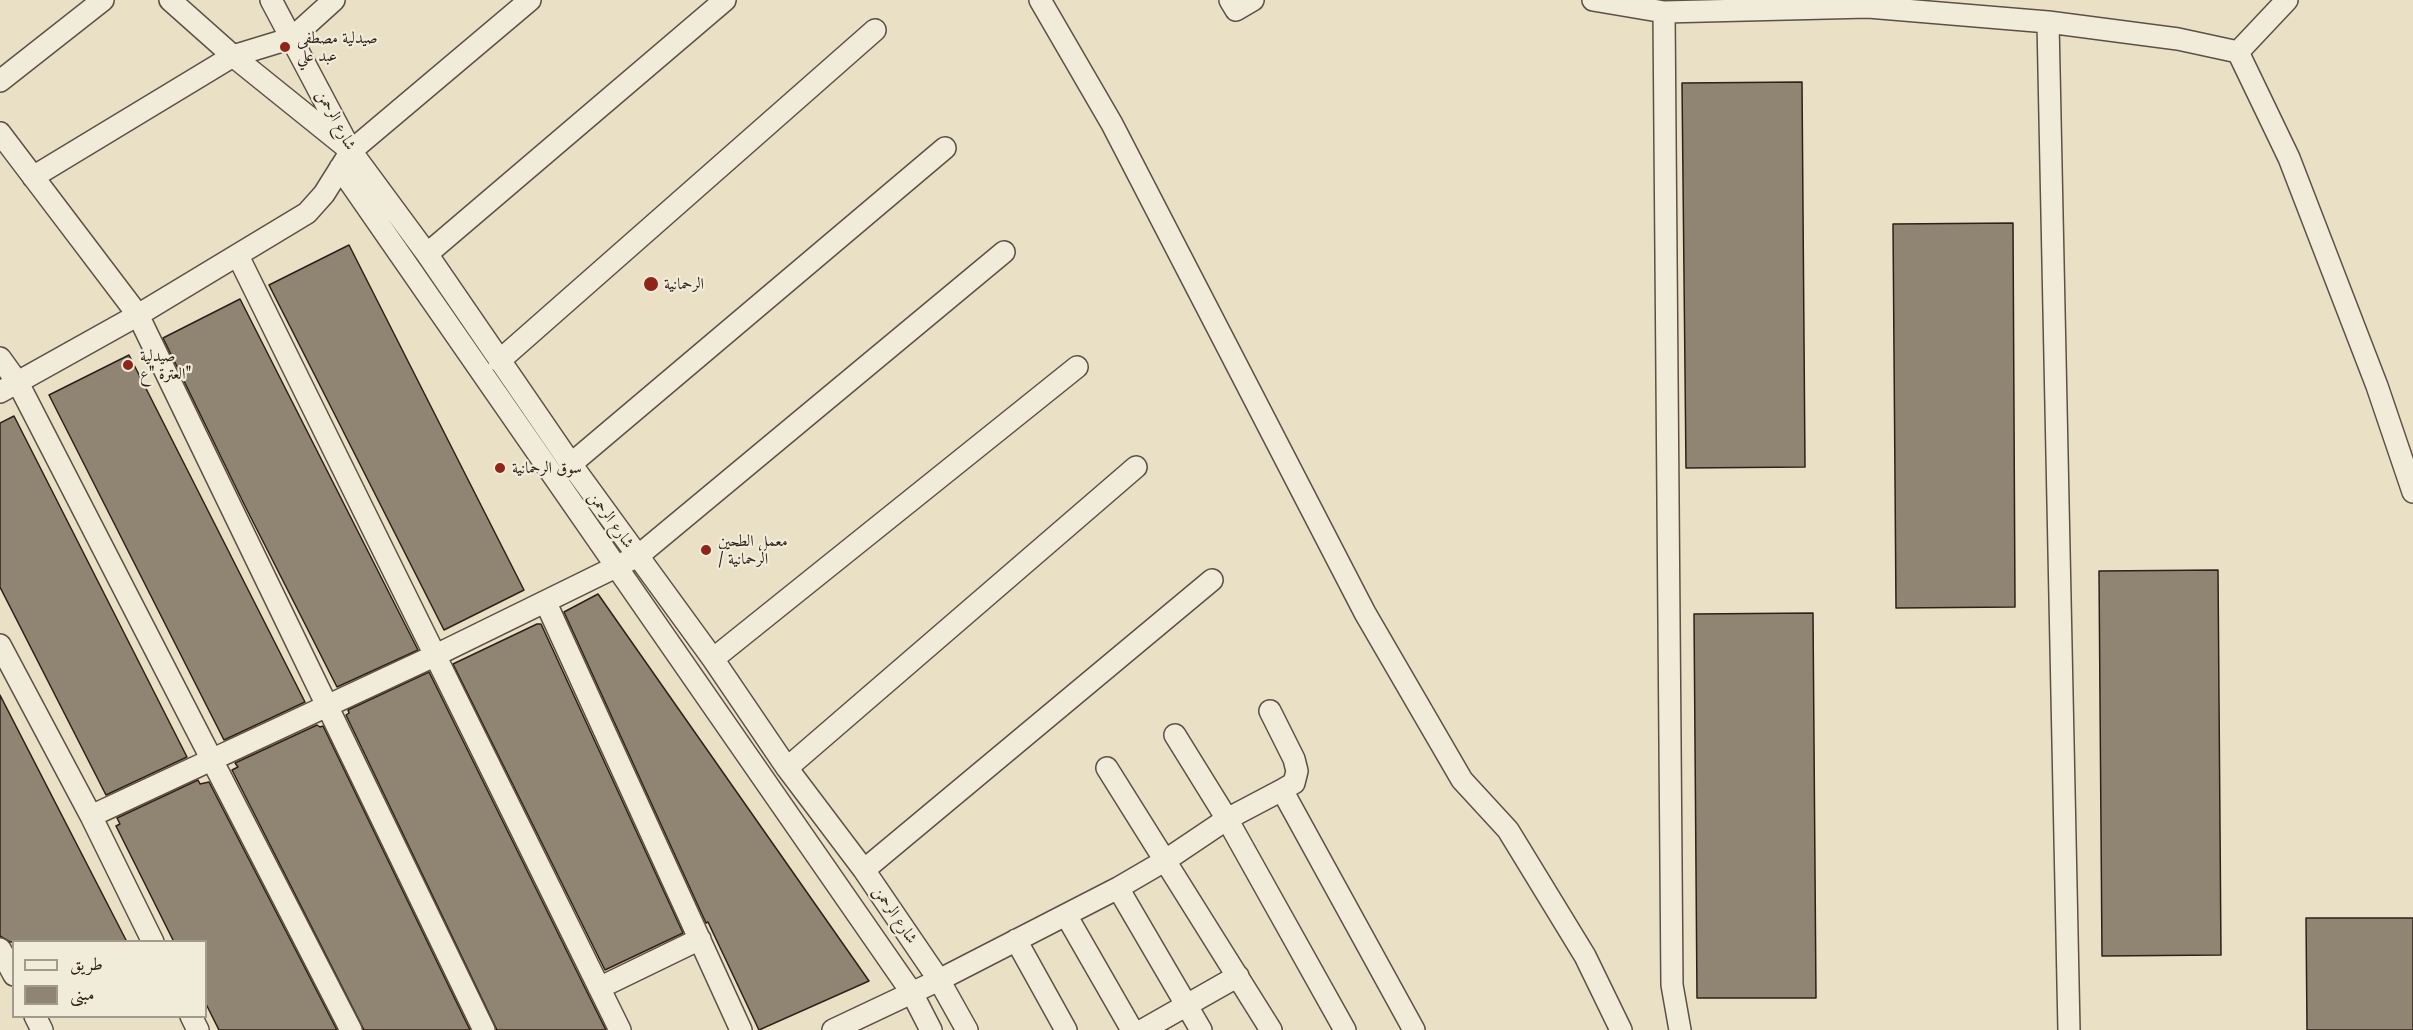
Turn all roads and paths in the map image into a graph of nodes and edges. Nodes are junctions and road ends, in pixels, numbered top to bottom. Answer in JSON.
{"nodes":[{"id":1,"x":103,"y":0,"type":"edge"},
{"id":2,"x":170,"y":0,"type":"edge"},
{"id":3,"x":271,"y":0,"type":"edge"},
{"id":4,"x":334,"y":0,"type":"edge"},
{"id":5,"x":530,"y":0,"type":"edge"},
{"id":6,"x":725,"y":0,"type":"edge"},
{"id":7,"x":1040,"y":0,"type":"edge"},
{"id":8,"x":1230,"y":0,"type":"edge"},
{"id":9,"x":1253,"y":0,"type":"edge"},
{"id":10,"x":1593,"y":0,"type":"edge"},
{"id":11,"x":2287,"y":0,"type":"edge"},
{"id":12,"x":1664,"y":12,"type":"junction"},
{"id":13,"x":2048,"y":22,"type":"junction"},
{"id":14,"x":875,"y":30,"type":"dead end"},
{"id":15,"x":292,"y":38,"type":"junction"},
{"id":16,"x":2238,"y":52,"type":"junction"},
{"id":17,"x":233,"y":56,"type":"junction"},
{"id":18,"x":0,"y":81,"type":"edge"},
{"id":19,"x":0,"y":133,"type":"edge"},
{"id":20,"x":945,"y":148,"type":"dead end"},
{"id":21,"x":346,"y":159,"type":"junction"},
{"id":22,"x":33,"y":177,"type":"junction"},
{"id":23,"x":1004,"y":252,"type":"dead end"},
{"id":24,"x":427,"y":254,"type":"junction"},
{"id":25,"x":238,"y":256,"type":"junction"},
{"id":26,"x":138,"y":315,"type":"junction"},
{"id":27,"x":0,"y":358,"type":"edge"},
{"id":28,"x":499,"y":361,"type":"junction"},
{"id":29,"x":1077,"y":368,"type":"dead end"},
{"id":30,"x":9,"y":387,"type":"edge"},
{"id":31,"x":571,"y":464,"type":"junction"},
{"id":32,"x":1136,"y":468,"type":"dead end"},
{"id":33,"x":2413,"y":492,"type":"edge"},
{"id":34,"x":638,"y":556,"type":"junction"},
{"id":35,"x":616,"y":567,"type":"junction"},
{"id":36,"x":1212,"y":580,"type":"dead end"},
{"id":37,"x":546,"y":603,"type":"junction"},
{"id":38,"x":0,"y":645,"type":"edge"},
{"id":39,"x":434,"y":656,"type":"junction"},
{"id":40,"x":713,"y":659,"type":"junction"},
{"id":41,"x":328,"y":705,"type":"junction"},
{"id":42,"x":1270,"y":711,"type":"dead end"},
{"id":43,"x":1175,"y":735,"type":"dead end"},
{"id":44,"x":212,"y":758,"type":"junction"},
{"id":45,"x":787,"y":768,"type":"junction"},
{"id":46,"x":1107,"y":768,"type":"dead end"},
{"id":47,"x":1282,"y":790,"type":"junction"},
{"id":48,"x":91,"y":816,"type":"junction"},
{"id":49,"x":1227,"y":819,"type":"junction"},
{"id":50,"x":1166,"y":860,"type":"junction"},
{"id":51,"x":864,"y":870,"type":"junction"},
{"id":52,"x":1118,"y":888,"type":"junction"},
{"id":53,"x":1066,"y":915,"type":"junction"},
{"id":54,"x":700,"y":939,"type":"junction"},
{"id":55,"x":152,"y":940,"type":"edge"},
{"id":56,"x":1016,"y":940,"type":"junction"},
{"id":57,"x":0,"y":949,"type":"edge"},
{"id":58,"x":12,"y":971,"type":"edge"},
{"id":59,"x":1238,"y":976,"type":"junction"},
{"id":60,"x":939,"y":980,"type":"junction"},
{"id":61,"x":599,"y":988,"type":"junction"},
{"id":62,"x":912,"y":993,"type":"junction"},
{"id":63,"x":1186,"y":1004,"type":"junction"},
{"id":64,"x":351,"y":1030,"type":"edge"},
{"id":65,"x":484,"y":1030,"type":"edge"},
{"id":66,"x":620,"y":1030,"type":"edge"},
{"id":67,"x":741,"y":1030,"type":"edge"},
{"id":68,"x":833,"y":1030,"type":"edge"},
{"id":69,"x":931,"y":1030,"type":"edge"},
{"id":70,"x":967,"y":1030,"type":"edge"},
{"id":71,"x":1066,"y":1030,"type":"edge"},
{"id":72,"x":1132,"y":1030,"type":"edge"},
{"id":73,"x":1143,"y":1030,"type":"edge"},
{"id":74,"x":1201,"y":1030,"type":"edge"},
{"id":75,"x":1271,"y":1030,"type":"edge"},
{"id":76,"x":1345,"y":1030,"type":"edge"},
{"id":77,"x":1414,"y":1030,"type":"edge"},
{"id":78,"x":1621,"y":1030,"type":"edge"},
{"id":79,"x":1680,"y":1030,"type":"edge"},
{"id":80,"x":2068,"y":1030,"type":"edge"}],
"edges":[{"from":1,"to":18,"type":"street"},
{"from":2,"to":17,"type":"street"},
{"from":3,"to":15,"type":"street","name":"شارع الرحمن"},
{"from":4,"to":15,"type":"street"},
{"from":5,"to":21,"type":"street"},
{"from":6,"to":24,"type":"street"},
{"from":7,"to":78,"type":"street"},
{"from":8,"to":9,"type":"street"},
{"from":10,"to":12,"type":"street"},
{"from":11,"to":16,"type":"street"},
{"from":12,"to":13,"type":"street"},
{"from":12,"to":79,"type":"street"},
{"from":13,"to":16,"type":"street"},
{"from":13,"to":80,"type":"street"},
{"from":14,"to":28,"type":"street"},
{"from":15,"to":17,"type":"street"},
{"from":15,"to":21,"type":"street","name":"شارع الرحمن"},
{"from":16,"to":33,"type":"street"},
{"from":17,"to":21,"type":"street"},
{"from":17,"to":22,"type":"street"},
{"from":19,"to":22,"type":"street"},
{"from":20,"to":31,"type":"street"},
{"from":21,"to":24,"type":"street","name":"شارع الرحمن"},
{"from":21,"to":25,"type":"street"},
{"from":21,"to":35,"type":"street"},
{"from":22,"to":26,"type":"street"},
{"from":23,"to":34,"type":"street"},
{"from":24,"to":28,"type":"street","name":"شارع الرحمن"},
{"from":25,"to":26,"type":"street"},
{"from":25,"to":39,"type":"street"},
{"from":26,"to":30,"type":"street"},
{"from":26,"to":41,"type":"street"},
{"from":27,"to":30,"type":"street"},
{"from":28,"to":31,"type":"street","name":"شارع الرحمن"},
{"from":29,"to":40,"type":"street"},
{"from":30,"to":44,"type":"street"},
{"from":31,"to":34,"type":"street","name":"شارع الرحمن"},
{"from":32,"to":45,"type":"street"},
{"from":34,"to":35,"type":"street"},
{"from":34,"to":40,"type":"street","name":"شارع الرحمن"},
{"from":35,"to":37,"type":"street"},
{"from":35,"to":62,"type":"street"},
{"from":36,"to":51,"type":"street"},
{"from":37,"to":39,"type":"street"},
{"from":37,"to":54,"type":"street"},
{"from":38,"to":48,"type":"street"},
{"from":39,"to":41,"type":"street"},
{"from":39,"to":61,"type":"street"},
{"from":40,"to":45,"type":"street","name":"شارع الرحمن"},
{"from":41,"to":44,"type":"street"},
{"from":41,"to":65,"type":"street"},
{"from":42,"to":47,"type":"street"},
{"from":43,"to":49,"type":"street"},
{"from":44,"to":48,"type":"street"},
{"from":44,"to":64,"type":"street"},
{"from":45,"to":51,"type":"street","name":"شارع الرحمن"},
{"from":46,"to":50,"type":"street"},
{"from":47,"to":49,"type":"street"},
{"from":47,"to":77,"type":"street"},
{"from":48,"to":55,"type":"street"},
{"from":49,"to":50,"type":"street"},
{"from":49,"to":76,"type":"street"},
{"from":50,"to":52,"type":"street"},
{"from":50,"to":59,"type":"street"},
{"from":51,"to":60,"type":"street","name":"شارع الرحمن"},
{"from":52,"to":53,"type":"street"},
{"from":52,"to":63,"type":"street"},
{"from":53,"to":56,"type":"street"},
{"from":53,"to":72,"type":"street"},
{"from":54,"to":61,"type":"street"},
{"from":54,"to":67,"type":"street"},
{"from":56,"to":60,"type":"street"},
{"from":56,"to":71,"type":"street"},
{"from":57,"to":58,"type":"street"},
{"from":59,"to":63,"type":"street"},
{"from":59,"to":75,"type":"street"},
{"from":60,"to":62,"type":"street"},
{"from":60,"to":70,"type":"street","name":"شارع الرحمن"},
{"from":61,"to":66,"type":"street"},
{"from":62,"to":68,"type":"street"},
{"from":62,"to":69,"type":"street"},
{"from":63,"to":73,"type":"street"},
{"from":63,"to":74,"type":"street"}]}
